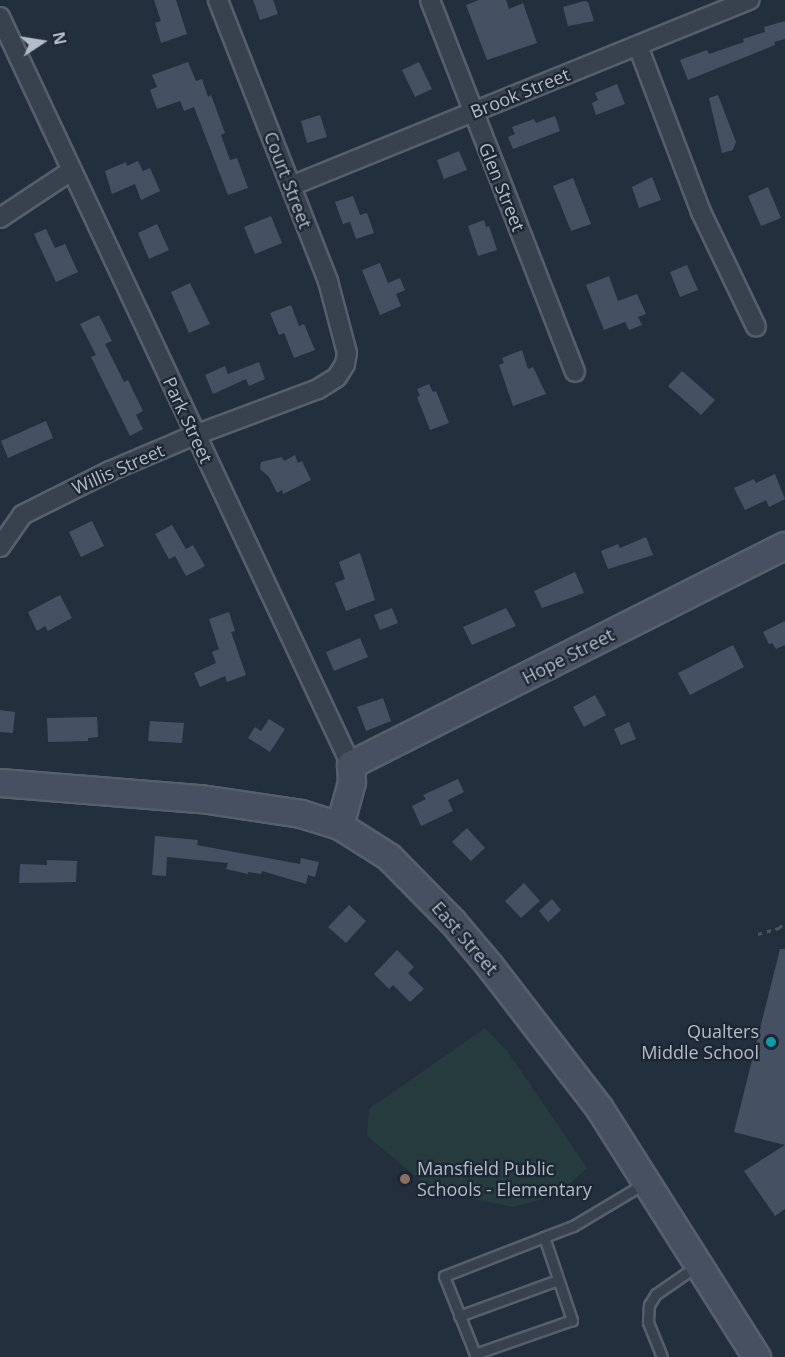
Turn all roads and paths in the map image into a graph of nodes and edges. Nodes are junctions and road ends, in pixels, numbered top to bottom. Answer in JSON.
{"nodes":[{"id":1,"x":218,"y":0,"type":"edge"},
{"id":2,"x":430,"y":0,"type":"edge"},
{"id":3,"x":750,"y":0,"type":"edge"},
{"id":4,"x":0,"y":17,"type":"edge"},
{"id":5,"x":638,"y":46,"type":"junction"},
{"id":6,"x":472,"y":112,"type":"junction"},
{"id":7,"x":71,"y":171,"type":"junction"},
{"id":8,"x":291,"y":186,"type":"junction"},
{"id":9,"x":0,"y":218,"type":"edge"},
{"id":10,"x":756,"y":327,"type":"dead end"},
{"id":11,"x":345,"y":364,"type":"joint"},
{"id":12,"x":575,"y":372,"type":"dead end"},
{"id":13,"x":195,"y":435,"type":"junction"},
{"id":14,"x":785,"y":546,"type":"edge"},
{"id":15,"x":0,"y":547,"type":"edge"},
{"id":16,"x":351,"y":765,"type":"junction"},
{"id":17,"x":0,"y":783,"type":"edge"},
{"id":18,"x":339,"y":826,"type":"junction"},
{"id":19,"x":785,"y":922,"type":"edge"},
{"id":20,"x":758,"y":934,"type":"dead end"},
{"id":21,"x":647,"y":1182,"type":"junction"},
{"id":22,"x":543,"y":1237,"type":"junction"},
{"id":23,"x":700,"y":1264,"type":"junction"},
{"id":24,"x":558,"y":1280,"type":"junction"},
{"id":25,"x":459,"y":1316,"type":"junction"},
{"id":26,"x":662,"y":1357,"type":"edge"},
{"id":27,"x":757,"y":1357,"type":"edge"}],
"edges":[{"from":1,"to":8,"type":"street","name":"Court Street"},
{"from":2,"to":6,"type":"street","name":"Glen Street"},
{"from":3,"to":5,"type":"street","name":"Brook Street"},
{"from":4,"to":7,"type":"street","name":"Park Street"},
{"from":5,"to":6,"type":"street","name":"Brook Street"},
{"from":5,"to":10,"type":"street"},
{"from":6,"to":8,"type":"street","name":"Brook Street"},
{"from":6,"to":12,"type":"street","name":"Glen Street"},
{"from":7,"to":9,"type":"street"},
{"from":7,"to":13,"type":"street","name":"Park Street"},
{"from":8,"to":11,"type":"street","name":"Court Street"},
{"from":11,"to":13,"type":"street","name":"Willis Street"},
{"from":13,"to":15,"type":"street","name":"Willis Street"},
{"from":13,"to":16,"type":"street","name":"Park Street"},
{"from":14,"to":16,"type":"main road","name":"Hope Street"},
{"from":16,"to":18,"type":"main road"},
{"from":17,"to":18,"type":"main road","name":"East Street"},
{"from":18,"to":21,"type":"main road","name":"East Street"},
{"from":19,"to":20,"type":"path"},
{"from":21,"to":22,"type":"lane"},
{"from":21,"to":23,"type":"main road","name":"East Street"},
{"from":22,"to":24,"type":"lane"},
{"from":22,"to":25,"type":"lane"},
{"from":23,"to":26,"type":"lane"},
{"from":23,"to":27,"type":"main road","name":"East Street"},
{"from":24,"to":25,"type":"lane"},
{"from":24,"to":25,"type":"lane"}]}
